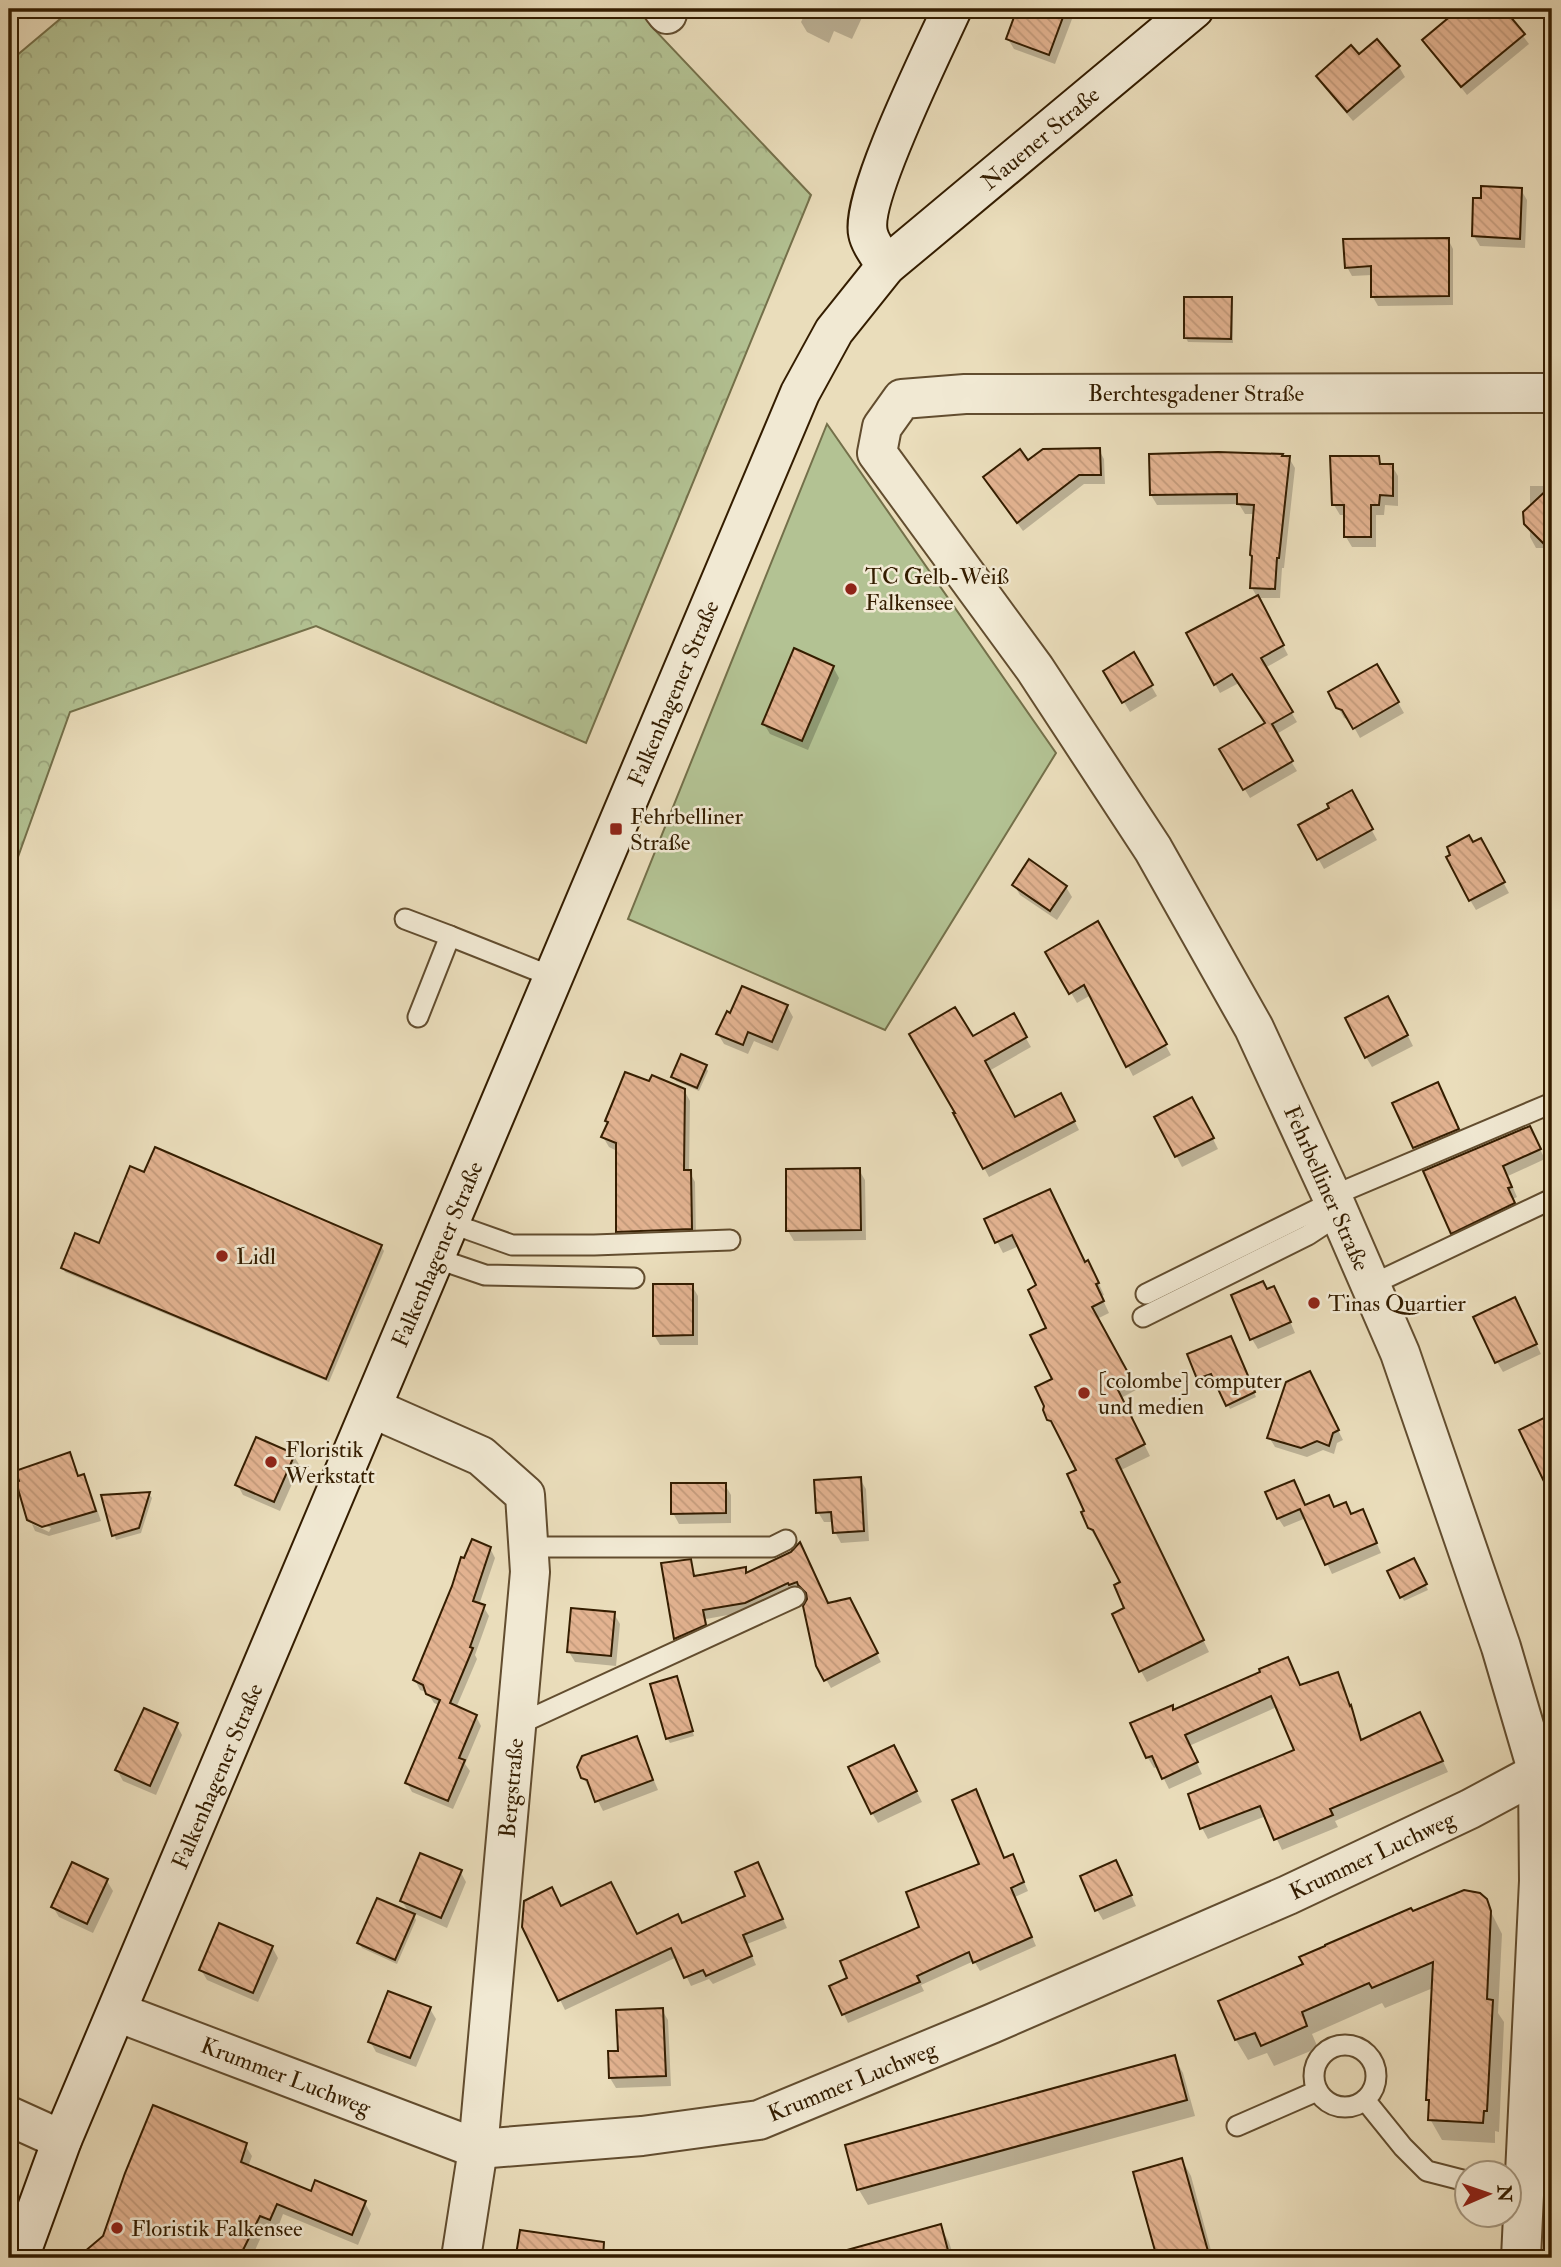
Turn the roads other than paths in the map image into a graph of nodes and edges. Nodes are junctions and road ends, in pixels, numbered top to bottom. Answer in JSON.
{"nodes":[{"id":1,"x":952,"y":9,"type":"edge"},
{"id":2,"x":1194,"y":9,"type":"edge"},
{"id":3,"x":886,"y":266,"type":"junction"},
{"id":4,"x":1552,"y":393,"type":"edge"},
{"id":5,"x":877,"y":453,"type":"joint"},
{"id":6,"x":405,"y":919,"type":"dead end"},
{"id":7,"x":450,"y":936,"type":"junction"},
{"id":8,"x":553,"y":977,"type":"junction"},
{"id":9,"x":418,"y":1017,"type":"dead end"},
{"id":10,"x":1552,"y":1103,"type":"edge"},
{"id":11,"x":1552,"y":1199,"type":"edge"},
{"id":12,"x":1335,"y":1203,"type":"junction"},
{"id":13,"x":450,"y":1223,"type":"junction"},
{"id":14,"x":730,"y":1240,"type":"dead end"},
{"id":15,"x":435,"y":1258,"type":"junction"},
{"id":16,"x":634,"y":1278,"type":"dead end"},
{"id":17,"x":1371,"y":1285,"type":"junction"},
{"id":18,"x":1146,"y":1294,"type":"dead end"},
{"id":19,"x":1143,"y":1317,"type":"dead end"},
{"id":20,"x":372,"y":1408,"type":"junction"},
{"id":21,"x":786,"y":1540,"type":"dead end"},
{"id":22,"x":529,"y":1547,"type":"junction"},
{"id":23,"x":795,"y":1597,"type":"dead end"},
{"id":24,"x":517,"y":1725,"type":"junction"},
{"id":25,"x":1545,"y":1769,"type":"edge"},
{"id":26,"x":117,"y":2012,"type":"junction"},
{"id":27,"x":1542,"y":2058,"type":"edge"},
{"id":28,"x":1317,"y":2091,"type":"junction"},
{"id":29,"x":1365,"y":2100,"type":"junction"},
{"id":30,"x":9,"y":2116,"type":"edge"},
{"id":31,"x":1237,"y":2126,"type":"dead end"},
{"id":32,"x":62,"y":2140,"type":"junction"},
{"id":33,"x":478,"y":2149,"type":"junction"},
{"id":34,"x":1522,"y":2159,"type":"edge"},
{"id":35,"x":1452,"y":2177,"type":"edge"},
{"id":36,"x":1519,"y":2228,"type":"edge"},
{"id":37,"x":19,"y":2258,"type":"edge"},
{"id":38,"x":461,"y":2258,"type":"edge"},
{"id":39,"x":1521,"y":2258,"type":"edge"}],
"edges":[{"from":1,"to":3,"type":"street"},
{"from":2,"to":3,"type":"street","name":"Nauener Straße"},
{"from":3,"to":8,"type":"street","name":"Falkenhagener Straße"},
{"from":4,"to":5,"type":"street","name":"Berchtesgadener Straße"},
{"from":5,"to":12,"type":"street","name":"Fehrbelliner Straße"},
{"from":6,"to":7,"type":"lane"},
{"from":7,"to":8,"type":"lane"},
{"from":7,"to":9,"type":"lane"},
{"from":8,"to":13,"type":"street","name":"Falkenhagener Straße"},
{"from":10,"to":12,"type":"lane"},
{"from":11,"to":17,"type":"lane"},
{"from":12,"to":17,"type":"street","name":"Fehrbelliner Straße"},
{"from":12,"to":18,"type":"lane"},
{"from":12,"to":19,"type":"lane"},
{"from":13,"to":14,"type":"lane"},
{"from":13,"to":15,"type":"street","name":"Falkenhagener Straße"},
{"from":15,"to":16,"type":"lane"},
{"from":15,"to":20,"type":"street","name":"Falkenhagener Straße"},
{"from":17,"to":25,"type":"street","name":"Fehrbelliner Straße"},
{"from":20,"to":22,"type":"street","name":"Bergstraße"},
{"from":20,"to":26,"type":"street","name":"Falkenhagener Straße"},
{"from":21,"to":22,"type":"lane"},
{"from":22,"to":24,"type":"street","name":"Bergstraße"},
{"from":23,"to":24,"type":"lane"},
{"from":24,"to":33,"type":"street","name":"Bergstraße"},
{"from":25,"to":27,"type":"street","name":"Fehrbelliner Straße"},
{"from":25,"to":33,"type":"street","name":"Krummer Luchweg"},
{"from":26,"to":32,"type":"street","name":"Falkenhagener Straße"},
{"from":26,"to":33,"type":"street","name":"Krummer Luchweg"},
{"from":27,"to":34,"type":"street","name":"Fehrbelliner Straße"},
{"from":28,"to":29,"type":"lane"},
{"from":28,"to":29,"type":"lane"},
{"from":28,"to":31,"type":"lane"},
{"from":29,"to":35,"type":"lane"},
{"from":30,"to":32,"type":"street"},
{"from":32,"to":37,"type":"street","name":"Falkenhagener Straße"},
{"from":33,"to":38,"type":"street","name":"Bergstraße"},
{"from":36,"to":39,"type":"street","name":"Fehrbelliner Straße"}]}
